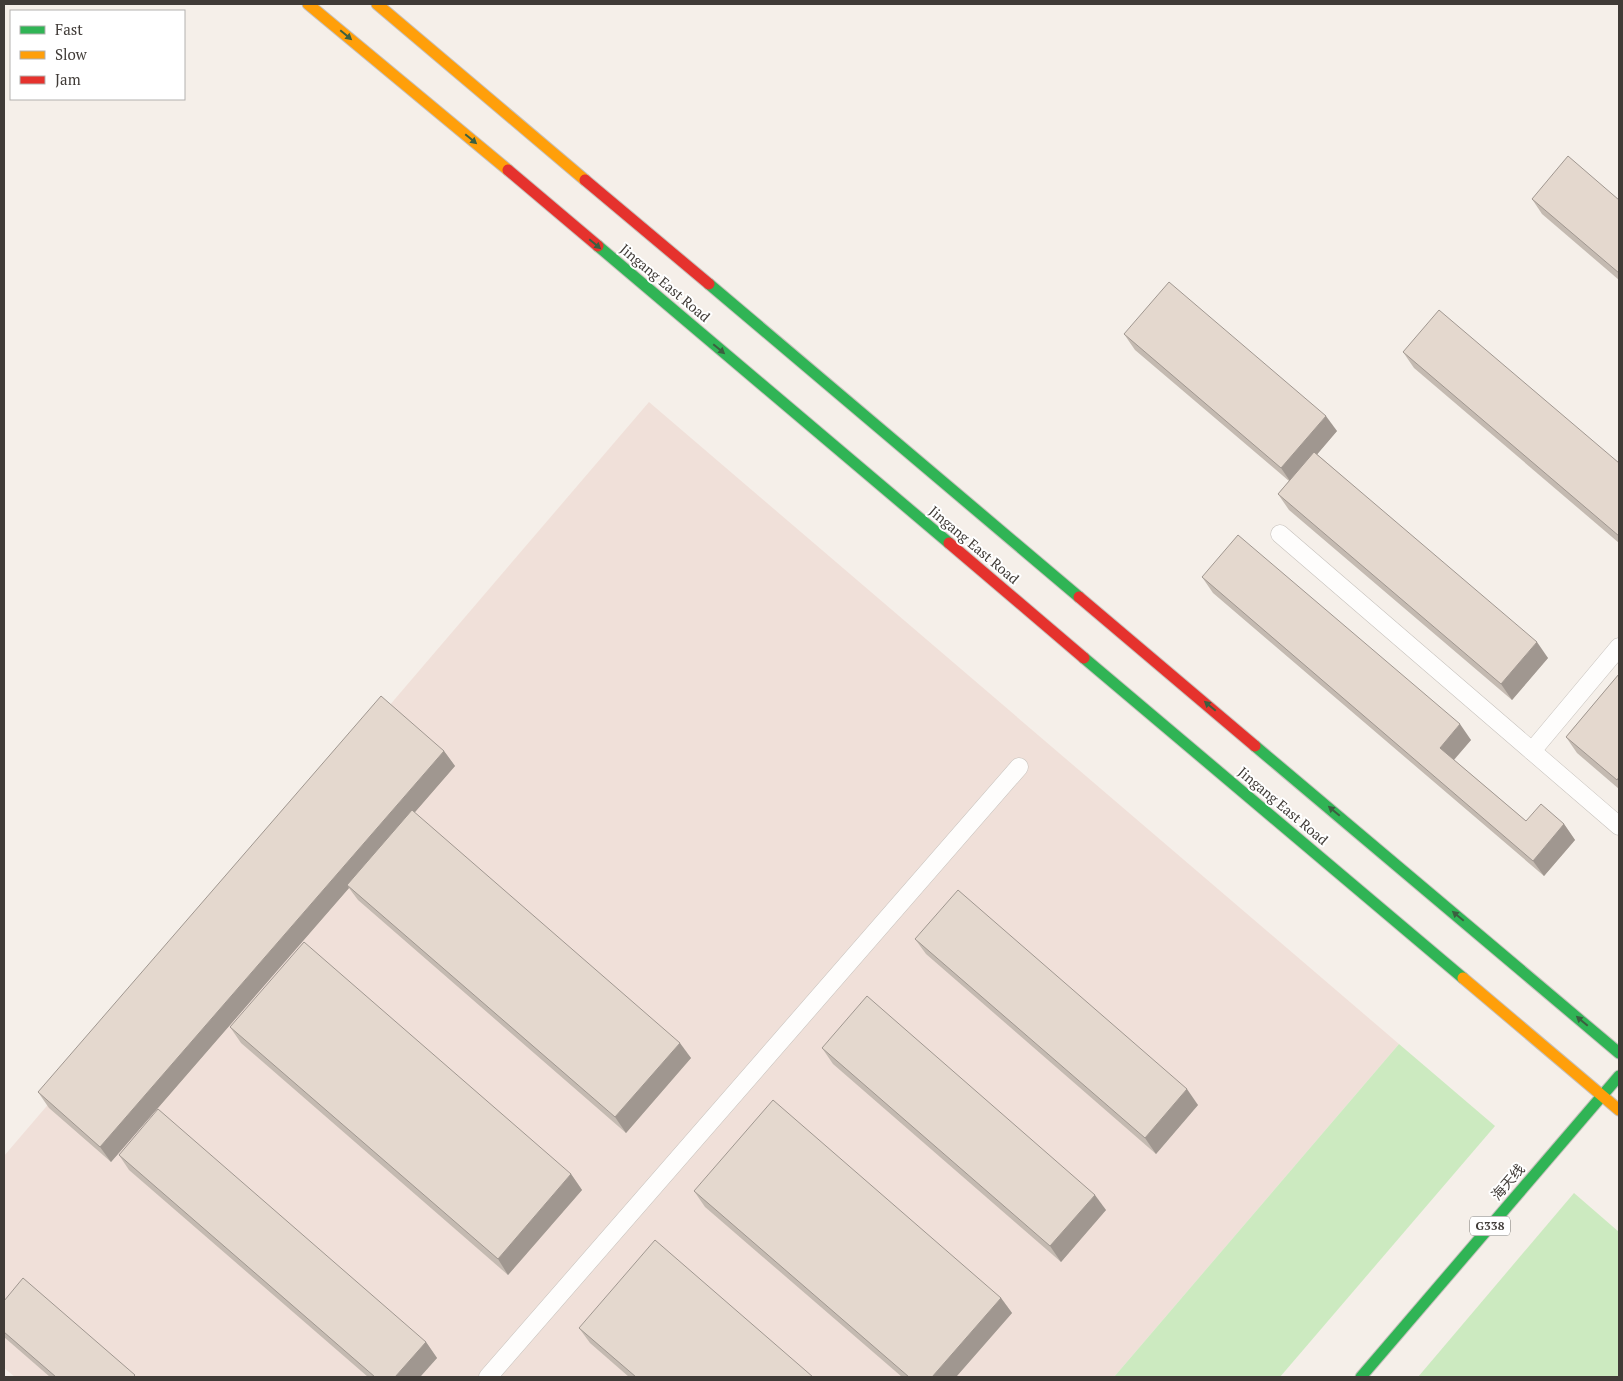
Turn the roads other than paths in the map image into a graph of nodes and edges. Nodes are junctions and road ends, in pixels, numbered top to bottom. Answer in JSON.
{"nodes":[{"id":1,"x":308,"y":4,"type":"edge"},
{"id":2,"x":377,"y":4,"type":"edge"},
{"id":3,"x":1280,"y":534,"type":"dead end"},
{"id":4,"x":1619,"y":647,"type":"edge"},
{"id":5,"x":1532,"y":751,"type":"junction"},
{"id":6,"x":1019,"y":767,"type":"dead end"},
{"id":7,"x":1619,"y":826,"type":"edge"},
{"id":8,"x":1619,"y":1053,"type":"edge"},
{"id":9,"x":1619,"y":1076,"type":"edge"},
{"id":10,"x":1602,"y":1096,"type":"junction"},
{"id":11,"x":1619,"y":1110,"type":"edge"},
{"id":12,"x":488,"y":1377,"type":"edge"},
{"id":13,"x":1361,"y":1377,"type":"edge"}],
"edges":[{"from":1,"to":10,"type":"main road","name":"Jingang East Road","one_way":true},
{"from":8,"to":2,"type":"main road","name":"Jingang East Road","one_way":true},
{"from":3,"to":5,"type":"lane"},
{"from":4,"to":5,"type":"lane"},
{"from":5,"to":7,"type":"lane"},
{"from":6,"to":12,"type":"lane"},
{"from":9,"to":10,"type":"main road","name":"海天线","number":"G338"},
{"from":10,"to":11,"type":"main road","name":"Jingang East Road"},
{"from":10,"to":13,"type":"main road","name":"海天线","number":"G338"}]}
